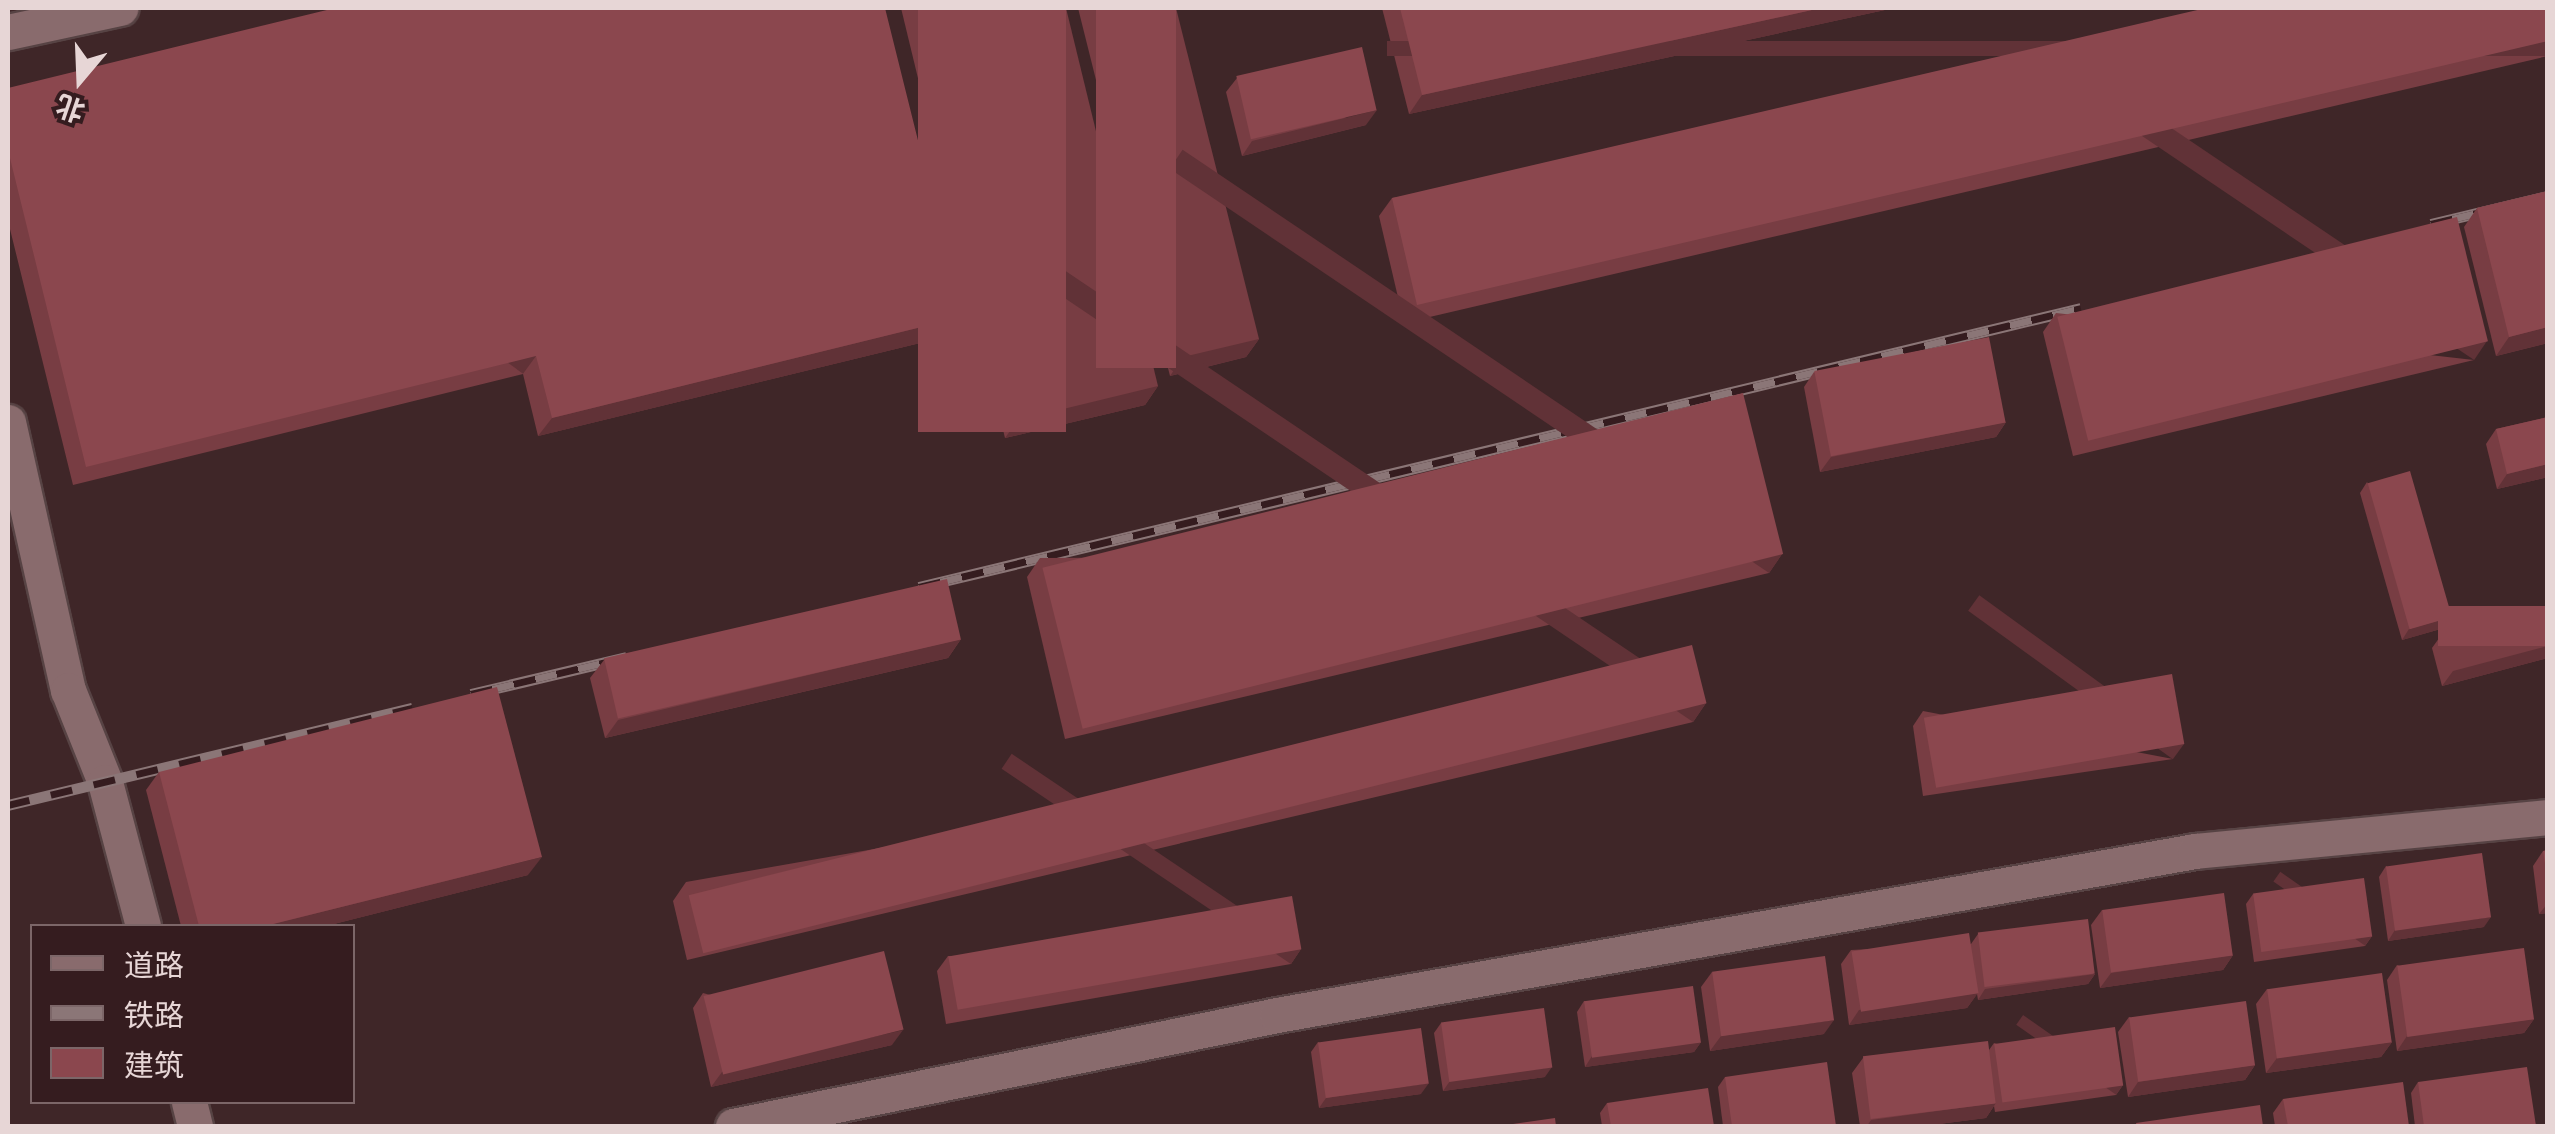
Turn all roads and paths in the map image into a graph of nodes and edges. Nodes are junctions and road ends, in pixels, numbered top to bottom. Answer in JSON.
{"nodes":[{"id":1,"x":120,"y":8,"type":"edge"},
{"id":2,"x":8,"y":32,"type":"edge"},
{"id":3,"x":8,"y":422,"type":"edge"},
{"id":4,"x":2548,"y":817,"type":"edge"},
{"id":5,"x":142,"y":924,"type":"edge"},
{"id":6,"x":733,"y":1126,"type":"edge"}],
"edges":[{"from":1,"to":2,"type":"street"},
{"from":3,"to":5,"type":"street"},
{"from":4,"to":6,"type":"street"}]}
